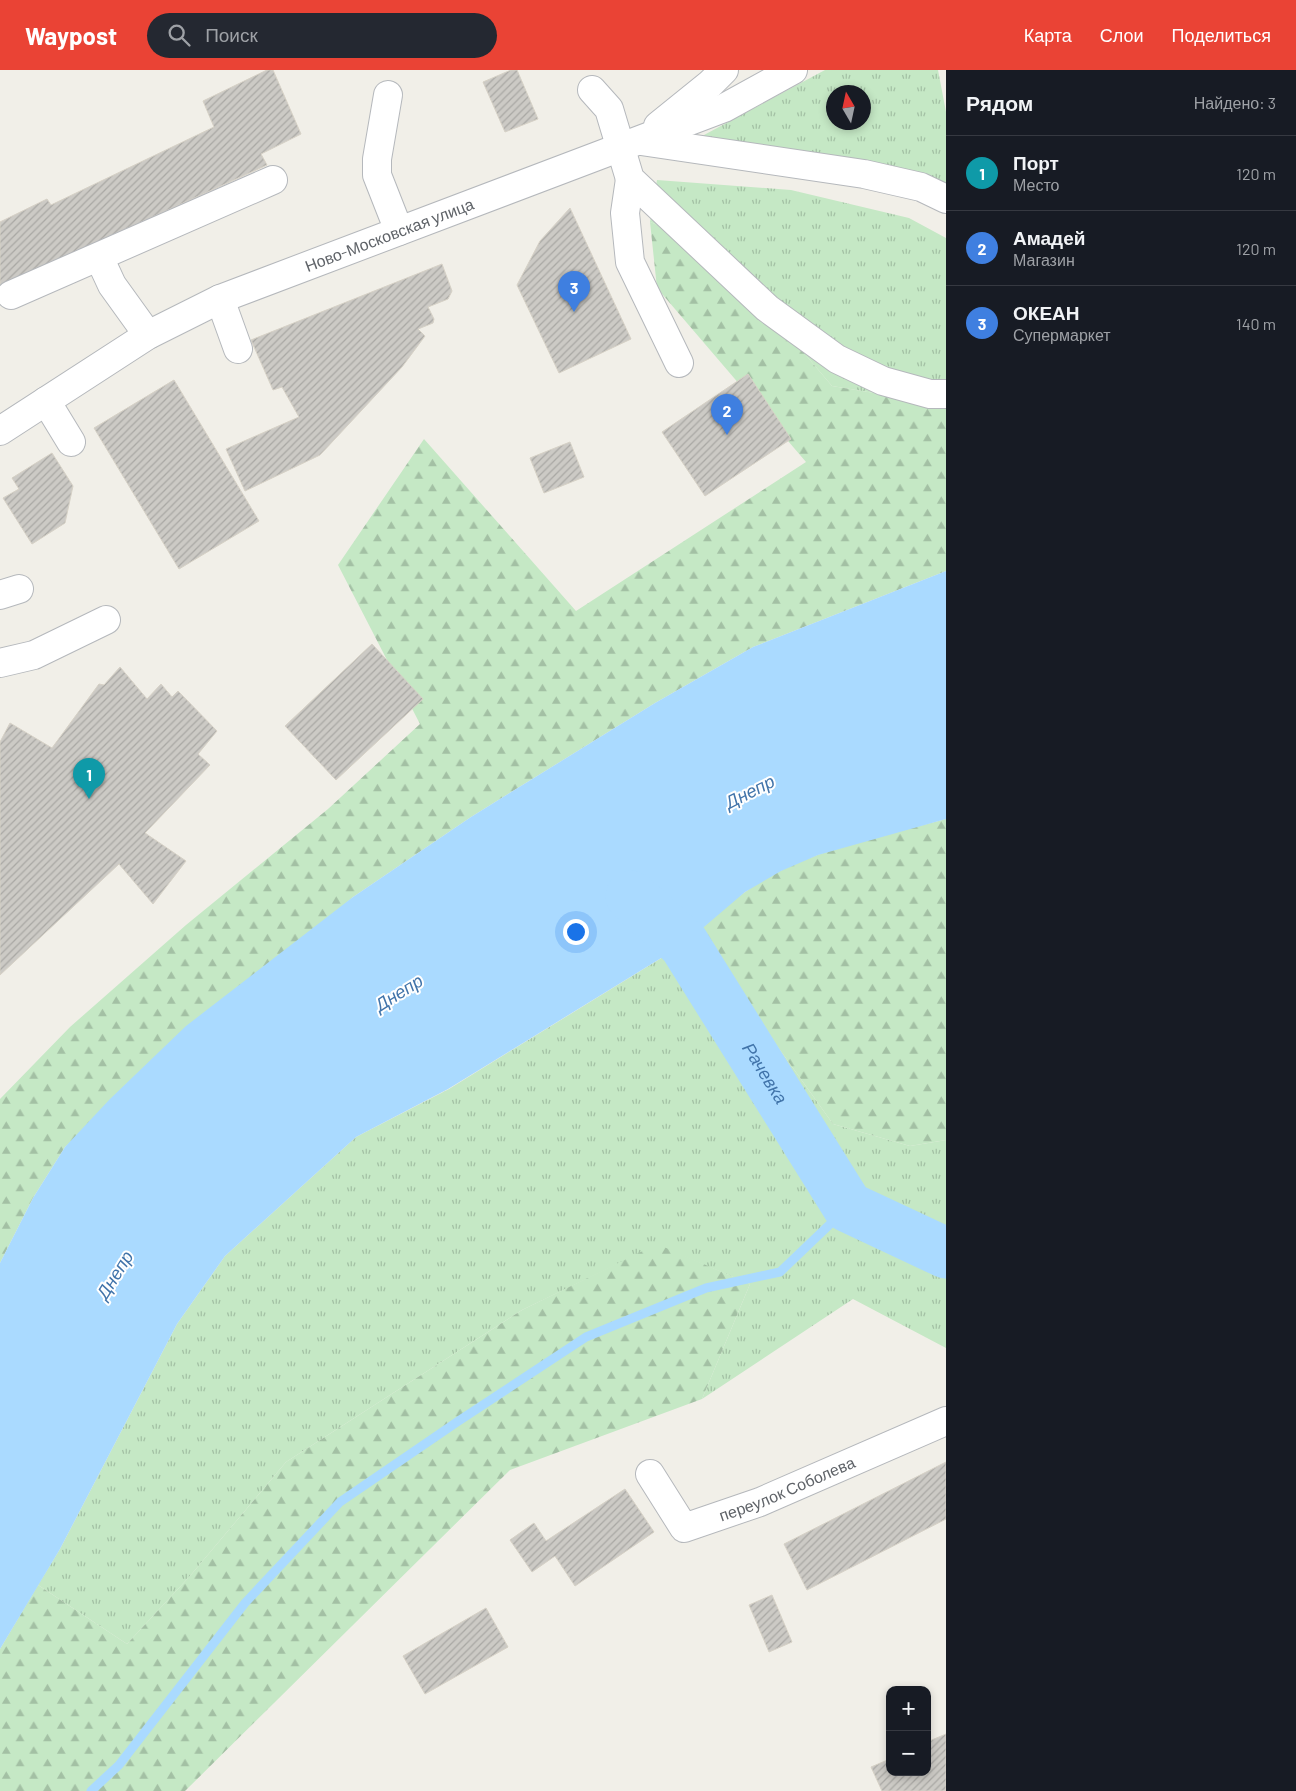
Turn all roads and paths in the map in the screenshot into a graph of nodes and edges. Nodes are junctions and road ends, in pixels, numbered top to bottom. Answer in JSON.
{"nodes":[{"id":1,"x":724,"y":70,"type":"edge"},
{"id":2,"x":793,"y":70,"type":"edge"},
{"id":3,"x":592,"y":90,"type":"dead end"},
{"id":4,"x":388,"y":95,"type":"dead end"},
{"id":5,"x":630,"y":144,"type":"junction"},
{"id":6,"x":630,"y":179,"type":"junction"},
{"id":7,"x":273,"y":180,"type":"dead end"},
{"id":8,"x":946,"y":199,"type":"edge"},
{"id":9,"x":398,"y":231,"type":"junction"},
{"id":10,"x":99,"y":257,"type":"junction"},
{"id":11,"x":11,"y":295,"type":"dead end"},
{"id":12,"x":220,"y":299,"type":"junction"},
{"id":13,"x":148,"y":335,"type":"junction"},
{"id":14,"x":238,"y":349,"type":"dead end"},
{"id":15,"x":679,"y":363,"type":"dead end"},
{"id":16,"x":946,"y":394,"type":"edge"},
{"id":17,"x":46,"y":401,"type":"junction"},
{"id":18,"x":0,"y":431,"type":"edge"},
{"id":19,"x":71,"y":442,"type":"dead end"},
{"id":20,"x":106,"y":620,"type":"dead end"},
{"id":21,"x":0,"y":662,"type":"edge"},
{"id":22,"x":946,"y":1421,"type":"edge"},
{"id":23,"x":650,"y":1474,"type":"dead end"}],
"edges":[{"from":1,"to":5,"type":"street"},
{"from":2,"to":5,"type":"street","name":"Ново-Московская улица"},
{"from":3,"to":5,"type":"street"},
{"from":4,"to":9,"type":"street"},
{"from":5,"to":6,"type":"street"},
{"from":5,"to":8,"type":"street"},
{"from":5,"to":9,"type":"street","name":"Ново-Московская улица"},
{"from":6,"to":15,"type":"street"},
{"from":6,"to":16,"type":"street"},
{"from":7,"to":10,"type":"street"},
{"from":9,"to":12,"type":"street","name":"Ново-Московская улица"},
{"from":10,"to":11,"type":"street"},
{"from":10,"to":13,"type":"street"},
{"from":12,"to":13,"type":"street","name":"Ново-Московская улица"},
{"from":12,"to":14,"type":"street"},
{"from":13,"to":17,"type":"street","name":"Ново-Московская улица"},
{"from":17,"to":18,"type":"street","name":"Ново-Московская улица"},
{"from":17,"to":19,"type":"street"},
{"from":20,"to":21,"type":"street"},
{"from":22,"to":23,"type":"street","name":"переулок Соболева"}]}
